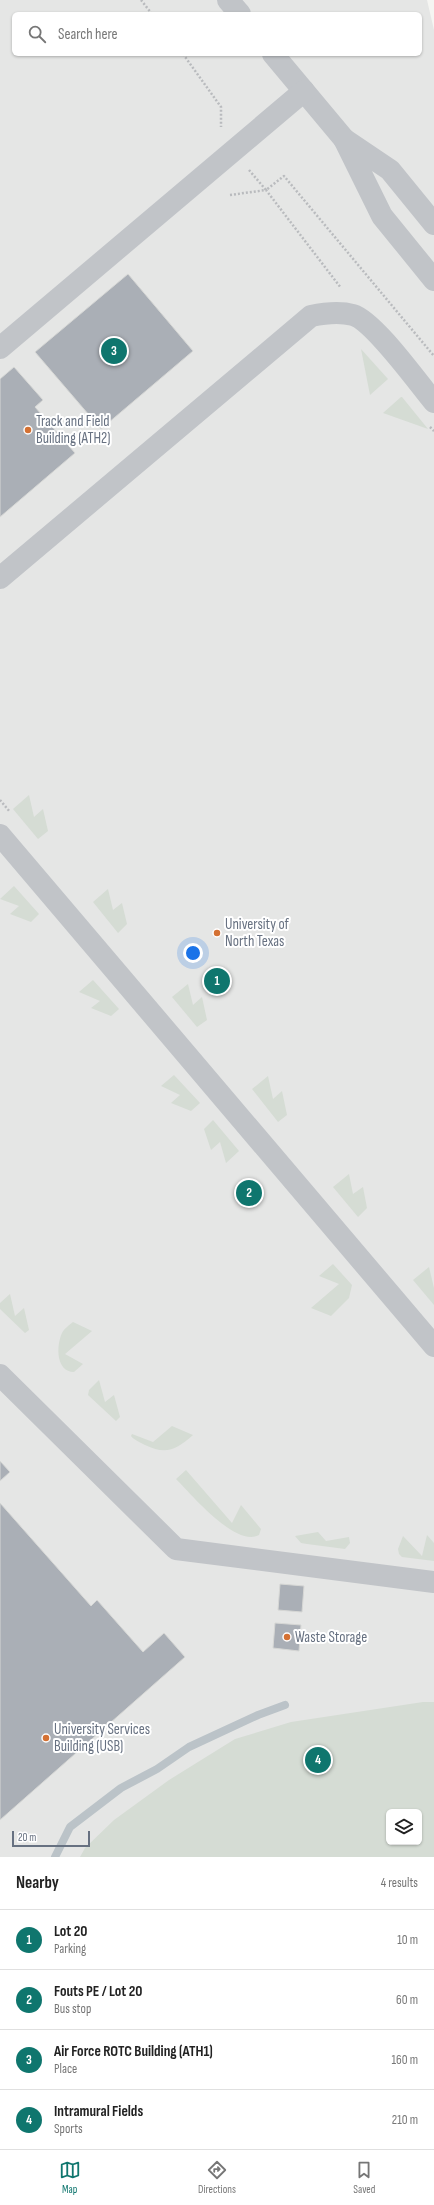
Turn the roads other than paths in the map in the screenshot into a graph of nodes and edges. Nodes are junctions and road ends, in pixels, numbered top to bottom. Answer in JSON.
{"nodes":[{"id":1,"x":228,"y":0,"type":"edge"},
{"id":2,"x":238,"y":12,"type":"edge"},
{"id":3,"x":275,"y":56,"type":"edge"},
{"id":4,"x":304,"y":91,"type":"junction"},
{"id":5,"x":344,"y":139,"type":"junction"},
{"id":6,"x":434,"y":224,"type":"edge"},
{"id":7,"x":434,"y":280,"type":"edge"},
{"id":8,"x":0,"y":348,"type":"edge"},
{"id":9,"x":434,"y":402,"type":"edge"},
{"id":10,"x":0,"y":578,"type":"edge"},
{"id":11,"x":0,"y":835,"type":"edge"},
{"id":12,"x":434,"y":1346,"type":"edge"},
{"id":13,"x":0,"y":1375,"type":"edge"},
{"id":14,"x":434,"y":1582,"type":"edge"}],
"edges":[{"from":1,"to":2,"type":"lane"},
{"from":3,"to":4,"type":"lane"},
{"from":4,"to":5,"type":"lane"},
{"from":4,"to":8,"type":"lane"},
{"from":5,"to":6,"type":"lane"},
{"from":5,"to":7,"type":"lane"},
{"from":9,"to":10,"type":"lane"},
{"from":11,"to":12,"type":"lane"},
{"from":13,"to":14,"type":"lane"}]}
